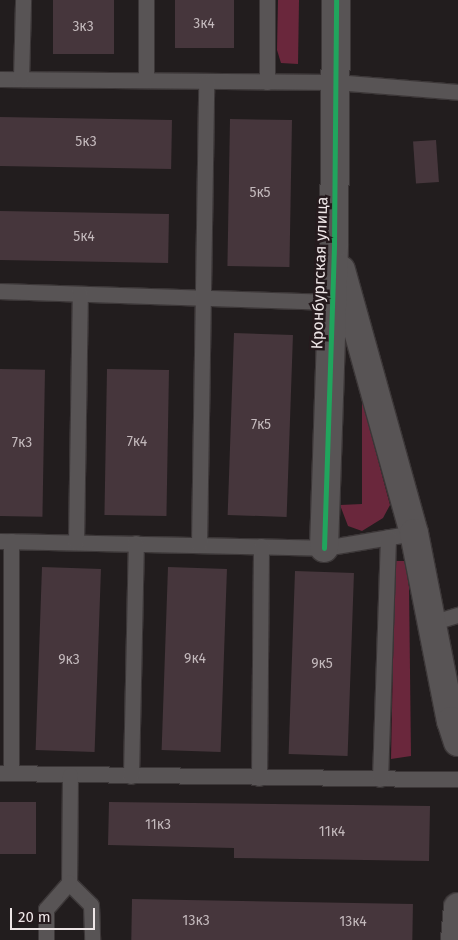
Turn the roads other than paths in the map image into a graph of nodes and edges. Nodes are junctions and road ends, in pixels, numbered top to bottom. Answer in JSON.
{"nodes":[{"id":1,"x":22,"y":0,"type":"edge"},
{"id":2,"x":146,"y":0,"type":"edge"},
{"id":3,"x":267,"y":0,"type":"edge"},
{"id":4,"x":336,"y":0,"type":"edge"},
{"id":5,"x":0,"y":79,"type":"edge"},
{"id":6,"x":21,"y":79,"type":"junction"},
{"id":7,"x":146,"y":79,"type":"junction"},
{"id":8,"x":206,"y":82,"type":"junction"},
{"id":9,"x":267,"y":82,"type":"junction"},
{"id":10,"x":335,"y":82,"type":"junction"},
{"id":11,"x":458,"y":92,"type":"edge"},
{"id":12,"x":334,"y":244,"type":"junction"},
{"id":13,"x":0,"y":291,"type":"edge"},
{"id":14,"x":80,"y":294,"type":"junction"},
{"id":15,"x":202,"y":297,"type":"junction"},
{"id":16,"x":332,"y":302,"type":"junction"},
{"id":17,"x":401,"y":535,"type":"junction"},
{"id":18,"x":5,"y":541,"type":"edge"},
{"id":19,"x":76,"y":542,"type":"junction"},
{"id":20,"x":136,"y":543,"type":"junction"},
{"id":21,"x":198,"y":545,"type":"junction"},
{"id":22,"x":261,"y":546,"type":"junction"},
{"id":23,"x":324,"y":548,"type":"junction"},
{"id":24,"x":458,"y":615,"type":"edge"},
{"id":25,"x":431,"y":622,"type":"junction"},
{"id":26,"x":456,"y":728,"type":"edge"},
{"id":27,"x":5,"y":773,"type":"edge"},
{"id":28,"x":70,"y":775,"type":"junction"},
{"id":29,"x":131,"y":776,"type":"junction"},
{"id":30,"x":258,"y":778,"type":"junction"},
{"id":31,"x":380,"y":779,"type":"junction"},
{"id":32,"x":458,"y":779,"type":"edge"},
{"id":33,"x":69,"y":884,"type":"junction"},
{"id":34,"x":458,"y":907,"type":"edge"},
{"id":35,"x":46,"y":940,"type":"edge"},
{"id":36,"x":92,"y":940,"type":"edge"},
{"id":37,"x":455,"y":940,"type":"edge"}],
"edges":[{"from":1,"to":6,"type":"lane"},
{"from":2,"to":7,"type":"lane"},
{"from":3,"to":9,"type":"lane"},
{"from":4,"to":10,"type":"street","name":"Кронбургская улица"},
{"from":5,"to":6,"type":"lane"},
{"from":6,"to":7,"type":"lane"},
{"from":7,"to":8,"type":"lane"},
{"from":8,"to":9,"type":"lane"},
{"from":8,"to":15,"type":"lane"},
{"from":9,"to":10,"type":"lane"},
{"from":10,"to":11,"type":"lane"},
{"from":10,"to":12,"type":"street","name":"Кронбургская улица"},
{"from":12,"to":16,"type":"street","name":"Кронбургская улица"},
{"from":12,"to":17,"type":"street","name":"Кронбургская улица"},
{"from":13,"to":14,"type":"lane"},
{"from":14,"to":15,"type":"lane"},
{"from":14,"to":19,"type":"lane"},
{"from":15,"to":16,"type":"lane"},
{"from":15,"to":21,"type":"lane"},
{"from":16,"to":23,"type":"street","name":"Кронбургская улица"},
{"from":17,"to":23,"type":"lane"},
{"from":17,"to":25,"type":"street","name":"Кронбургская улица"},
{"from":17,"to":31,"type":"lane"},
{"from":18,"to":19,"type":"lane"},
{"from":18,"to":27,"type":"lane"},
{"from":19,"to":20,"type":"lane"},
{"from":20,"to":21,"type":"lane"},
{"from":20,"to":29,"type":"lane"},
{"from":21,"to":22,"type":"lane"},
{"from":22,"to":23,"type":"lane"},
{"from":22,"to":30,"type":"lane"},
{"from":24,"to":25,"type":"lane"},
{"from":25,"to":26,"type":"street","name":"Кронбургская улица"},
{"from":27,"to":28,"type":"lane"},
{"from":28,"to":29,"type":"lane"},
{"from":28,"to":33,"type":"lane"},
{"from":29,"to":30,"type":"lane"},
{"from":30,"to":31,"type":"lane"},
{"from":31,"to":32,"type":"lane"},
{"from":33,"to":35,"type":"lane"},
{"from":33,"to":36,"type":"lane"},
{"from":34,"to":37,"type":"street"}]}
